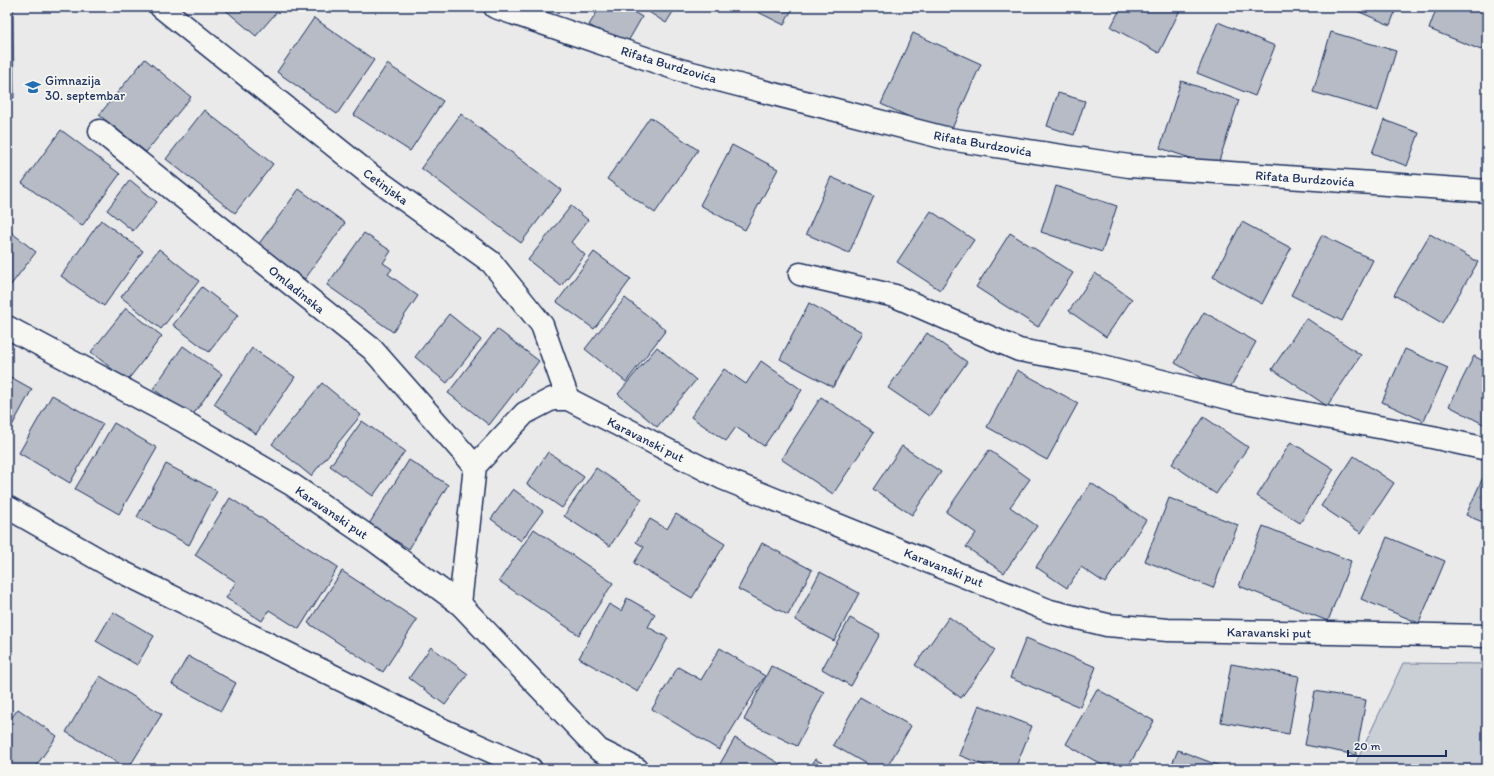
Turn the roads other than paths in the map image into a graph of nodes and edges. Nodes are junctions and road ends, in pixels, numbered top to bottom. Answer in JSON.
{"nodes":[{"id":1,"x":160,"y":7,"type":"edge"},
{"id":2,"x":495,"y":7,"type":"edge"},
{"id":3,"x":100,"y":131,"type":"dead end"},
{"id":4,"x":1487,"y":190,"type":"edge"},
{"id":5,"x":800,"y":274,"type":"dead end"},
{"id":6,"x":7,"y":326,"type":"edge"},
{"id":7,"x":568,"y":399,"type":"junction"},
{"id":8,"x":1487,"y":449,"type":"edge"},
{"id":9,"x":475,"y":466,"type":"junction"},
{"id":10,"x":7,"y":507,"type":"edge"},
{"id":11,"x":460,"y":604,"type":"junction"},
{"id":12,"x":1487,"y":636,"type":"edge"},
{"id":13,"x":531,"y":769,"type":"edge"},
{"id":14,"x":637,"y":769,"type":"edge"}],
"edges":[{"from":1,"to":7,"type":"street","name":"Cetinjska"},
{"from":2,"to":4,"type":"street","name":"Rifata Burdzovića"},
{"from":3,"to":9,"type":"street","name":"Omladinska"},
{"from":5,"to":8,"type":"street"},
{"from":6,"to":11,"type":"street","name":"Karavanski put"},
{"from":7,"to":9,"type":"street"},
{"from":7,"to":12,"type":"street","name":"Karavanski put"},
{"from":9,"to":11,"type":"street"},
{"from":10,"to":13,"type":"street"},
{"from":11,"to":14,"type":"street","name":"Karavanski put"}]}
